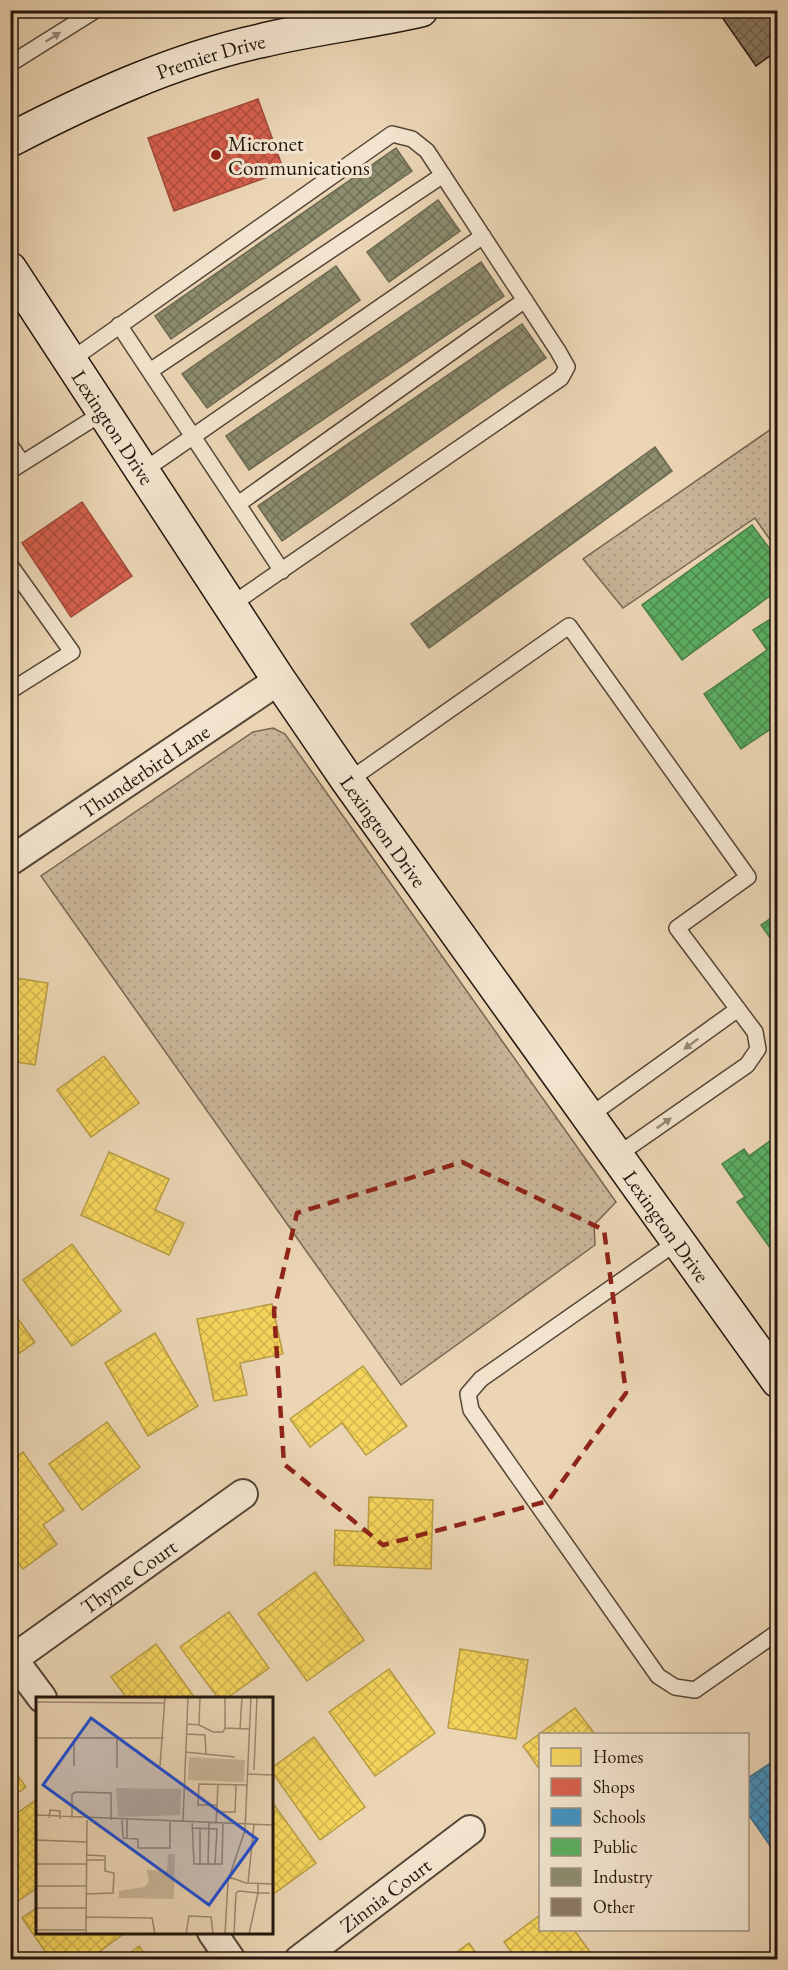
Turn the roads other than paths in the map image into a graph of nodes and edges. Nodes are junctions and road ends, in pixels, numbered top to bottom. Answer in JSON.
{"nodes":[{"id":1,"x":96,"y":10,"type":"edge"},
{"id":2,"x":421,"y":10,"type":"edge"},
{"id":3,"x":10,"y":64,"type":"edge"},
{"id":4,"x":10,"y":140,"type":"edge"},
{"id":5,"x":442,"y":175,"type":"junction"},
{"id":6,"x":483,"y":236,"type":"junction"},
{"id":7,"x":10,"y":268,"type":"edge"},
{"id":8,"x":525,"y":300,"type":"junction"},
{"id":9,"x":119,"y":325,"type":"junction"},
{"id":10,"x":71,"y":360,"type":"junction"},
{"id":11,"x":150,"y":371,"type":"junction"},
{"id":12,"x":104,"y":412,"type":"junction"},
{"id":13,"x":193,"y":437,"type":"junction"},
{"id":14,"x":10,"y":445,"type":"edge"},
{"id":15,"x":16,"y":467,"type":"edge"},
{"id":16,"x":143,"y":471,"type":"junction"},
{"id":17,"x":238,"y":504,"type":"junction"},
{"id":18,"x":10,"y":565,"type":"edge"},
{"id":19,"x":282,"y":571,"type":"junction"},
{"id":20,"x":231,"y":605,"type":"junction"},
{"id":21,"x":279,"y":680,"type":"junction"},
{"id":22,"x":10,"y":691,"type":"edge"},
{"id":23,"x":348,"y":781,"type":"junction"},
{"id":24,"x":10,"y":861,"type":"edge"},
{"id":25,"x":738,"y":1009,"type":"junction"},
{"id":26,"x":588,"y":1117,"type":"junction"},
{"id":27,"x":616,"y":1156,"type":"junction"},
{"id":28,"x":677,"y":1242,"type":"junction"},
{"id":29,"x":777,"y":1381,"type":"edge"},
{"id":30,"x":243,"y":1494,"type":"dead end"},
{"id":31,"x":777,"y":1632,"type":"edge"},
{"id":32,"x":12,"y":1657,"type":"edge"},
{"id":33,"x":41,"y":1697,"type":"edge"},
{"id":34,"x":470,"y":1830,"type":"dead end"},
{"id":35,"x":213,"y":1934,"type":"edge"},
{"id":36,"x":231,"y":1959,"type":"edge"},
{"id":37,"x":299,"y":1959,"type":"edge"}],
"edges":[{"from":3,"to":1,"type":"lane","one_way":true},
{"from":2,"to":4,"type":"street","name":"Premier Drive"},
{"from":5,"to":6,"type":"lane"},
{"from":5,"to":9,"type":"lane"},
{"from":5,"to":11,"type":"lane"},
{"from":6,"to":8,"type":"lane"},
{"from":6,"to":13,"type":"lane"},
{"from":7,"to":10,"type":"street","name":"Lexington Drive"},
{"from":8,"to":17,"type":"lane"},
{"from":8,"to":19,"type":"lane"},
{"from":9,"to":10,"type":"lane"},
{"from":9,"to":11,"type":"lane"},
{"from":10,"to":12,"type":"street","name":"Lexington Drive"},
{"from":11,"to":13,"type":"lane"},
{"from":12,"to":15,"type":"lane"},
{"from":12,"to":16,"type":"street","name":"Lexington Drive"},
{"from":13,"to":16,"type":"lane"},
{"from":13,"to":17,"type":"lane"},
{"from":14,"to":15,"type":"lane"},
{"from":16,"to":20,"type":"street","name":"Lexington Drive"},
{"from":17,"to":19,"type":"lane"},
{"from":18,"to":22,"type":"lane"},
{"from":19,"to":20,"type":"lane"},
{"from":20,"to":21,"type":"street","name":"Lexington Drive"},
{"from":21,"to":23,"type":"street","name":"Lexington Drive"},
{"from":21,"to":24,"type":"street","name":"Thunderbird Lane"},
{"from":23,"to":25,"type":"lane"},
{"from":23,"to":26,"type":"street","name":"Lexington Drive"},
{"from":25,"to":26,"type":"lane","one_way":true},
{"from":27,"to":25,"type":"lane","one_way":true},
{"from":26,"to":27,"type":"street","name":"Lexington Drive"},
{"from":27,"to":28,"type":"street","name":"Lexington Drive"},
{"from":28,"to":29,"type":"street","name":"Lexington Drive"},
{"from":28,"to":31,"type":"lane"},
{"from":30,"to":32,"type":"street","name":"Thyme Court"},
{"from":32,"to":33,"type":"street"},
{"from":34,"to":37,"type":"street","name":"Zinnia Court"},
{"from":35,"to":36,"type":"street"}]}
